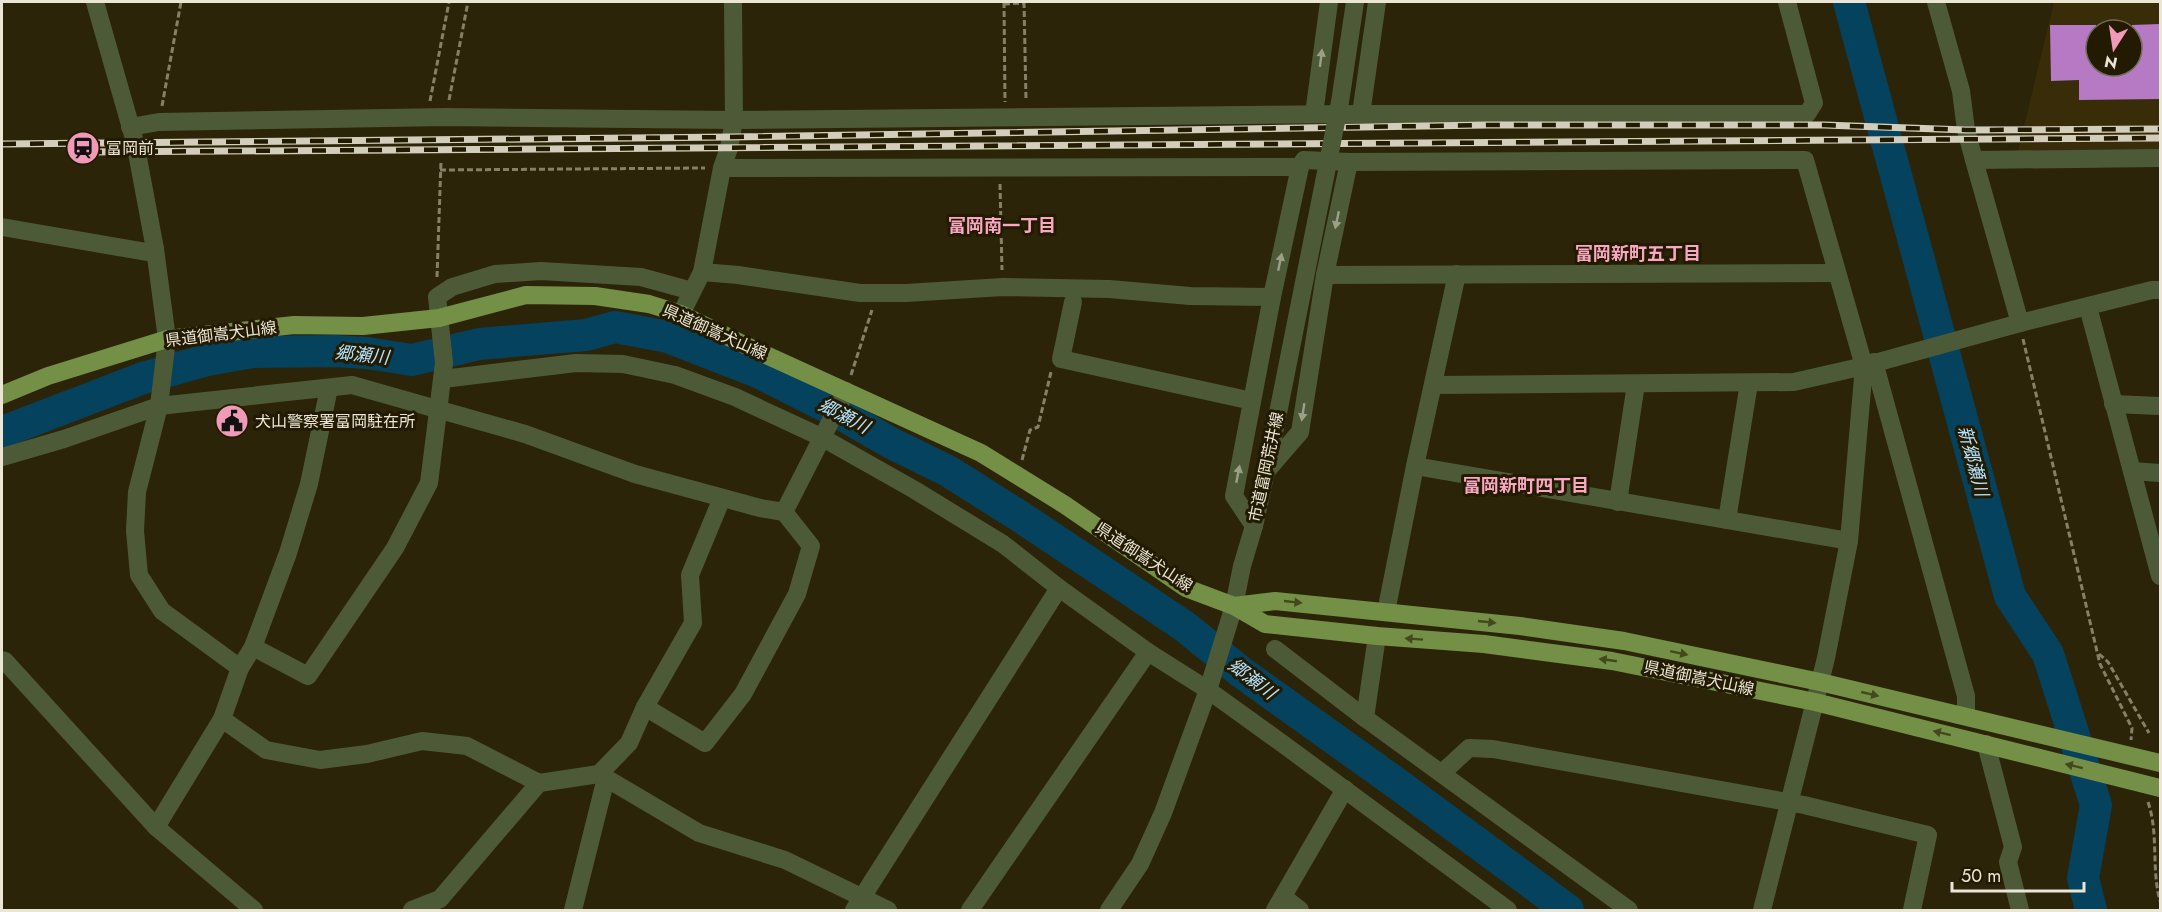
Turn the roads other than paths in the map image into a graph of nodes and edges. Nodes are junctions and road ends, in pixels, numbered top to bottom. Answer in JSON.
{"nodes":[{"id":1,"x":95,"y":2,"type":"edge"},
{"id":2,"x":733,"y":2,"type":"edge"},
{"id":3,"x":1329,"y":2,"type":"edge"},
{"id":4,"x":1355,"y":2,"type":"edge"},
{"id":5,"x":1377,"y":2,"type":"edge"},
{"id":6,"x":1787,"y":2,"type":"edge"},
{"id":7,"x":1936,"y":2,"type":"edge"},
{"id":8,"x":1314,"y":114,"type":"junction"},
{"id":9,"x":1361,"y":114,"type":"junction"},
{"id":10,"x":734,"y":120,"type":"junction"},
{"id":11,"x":130,"y":127,"type":"junction"},
{"id":12,"x":2160,"y":158,"type":"edge"},
{"id":13,"x":1974,"y":160,"type":"junction"},
{"id":14,"x":1349,"y":162,"type":"junction"},
{"id":15,"x":1300,"y":167,"type":"junction"},
{"id":16,"x":722,"y":168,"type":"junction"},
{"id":17,"x":2,"y":227,"type":"edge"},
{"id":18,"x":155,"y":249,"type":"junction"},
{"id":19,"x":702,"y":272,"type":"junction"},
{"id":20,"x":1837,"y":273,"type":"junction"},
{"id":21,"x":1457,"y":274,"type":"junction"},
{"id":22,"x":1325,"y":275,"type":"junction"},
{"id":23,"x":2160,"y":290,"type":"edge"},
{"id":24,"x":692,"y":291,"type":"junction"},
{"id":25,"x":1272,"y":297,"type":"junction"},
{"id":26,"x":1073,"y":302,"type":"dead end"},
{"id":27,"x":2088,"y":308,"type":"junction"},
{"id":28,"x":681,"y":314,"type":"junction"},
{"id":29,"x":440,"y":318,"type":"junction"},
{"id":30,"x":2020,"y":323,"type":"junction"},
{"id":31,"x":167,"y":339,"type":"junction"},
{"id":32,"x":1869,"y":364,"type":"junction"},
{"id":33,"x":443,"y":371,"type":"junction"},
{"id":34,"x":1749,"y":383,"type":"junction"},
{"id":35,"x":1636,"y":384,"type":"junction"},
{"id":36,"x":1434,"y":386,"type":"junction"},
{"id":37,"x":329,"y":388,"type":"junction"},
{"id":38,"x":846,"y":391,"type":"junction"},
{"id":39,"x":2,"y":395,"type":"edge"},
{"id":40,"x":1252,"y":401,"type":"junction"},
{"id":41,"x":2113,"y":404,"type":"junction"},
{"id":42,"x":159,"y":406,"type":"junction"},
{"id":43,"x":2160,"y":406,"type":"edge"},
{"id":44,"x":439,"y":410,"type":"junction"},
{"id":45,"x":821,"y":437,"type":"junction"},
{"id":46,"x":2,"y":457,"type":"edge"},
{"id":47,"x":1414,"y":466,"type":"junction"},
{"id":48,"x":2132,"y":471,"type":"junction"},
{"id":49,"x":1266,"y":472,"type":"junction"},
{"id":50,"x":2160,"y":473,"type":"edge"},
{"id":51,"x":722,"y":498,"type":"junction"},
{"id":52,"x":1618,"y":502,"type":"junction"},
{"id":53,"x":784,"y":512,"type":"junction"},
{"id":54,"x":1727,"y":520,"type":"junction"},
{"id":55,"x":1254,"y":526,"type":"junction"},
{"id":56,"x":1849,"y":542,"type":"junction"},
{"id":57,"x":2160,"y":576,"type":"edge"},
{"id":58,"x":1059,"y":588,"type":"junction"},
{"id":59,"x":1234,"y":606,"type":"junction"},
{"id":60,"x":1386,"y":612,"type":"junction"},
{"id":61,"x":1377,"y":636,"type":"junction"},
{"id":62,"x":253,"y":647,"type":"junction"},
{"id":63,"x":1275,"y":649,"type":"dead end"},
{"id":64,"x":1148,"y":652,"type":"junction"},
{"id":65,"x":2,"y":660,"type":"edge"},
{"id":66,"x":240,"y":668,"type":"junction"},
{"id":67,"x":1820,"y":682,"type":"junction"},
{"id":68,"x":1208,"y":690,"type":"junction"},
{"id":69,"x":1815,"y":702,"type":"junction"},
{"id":70,"x":645,"y":707,"type":"junction"},
{"id":71,"x":1966,"y":716,"type":"junction"},
{"id":72,"x":1365,"y":718,"type":"junction"},
{"id":73,"x":222,"y":719,"type":"junction"},
{"id":74,"x":1992,"y":746,"type":"junction"},
{"id":75,"x":2160,"y":763,"type":"edge"},
{"id":76,"x":1442,"y":773,"type":"junction"},
{"id":77,"x":603,"y":776,"type":"junction"},
{"id":78,"x":539,"y":783,"type":"junction"},
{"id":79,"x":1345,"y":789,"type":"junction"},
{"id":80,"x":2154,"y":793,"type":"edge"},
{"id":81,"x":1790,"y":802,"type":"junction"},
{"id":82,"x":156,"y":827,"type":"junction"},
{"id":83,"x":858,"y":904,"type":"edge"},
{"id":84,"x":1279,"y":904,"type":"edge"},
{"id":85,"x":254,"y":910,"type":"edge"},
{"id":86,"x":412,"y":910,"type":"edge"},
{"id":87,"x":573,"y":910,"type":"edge"},
{"id":88,"x":888,"y":910,"type":"edge"},
{"id":89,"x":970,"y":910,"type":"edge"},
{"id":90,"x":1109,"y":910,"type":"edge"},
{"id":91,"x":1300,"y":910,"type":"edge"},
{"id":92,"x":1508,"y":910,"type":"edge"},
{"id":93,"x":1629,"y":910,"type":"edge"},
{"id":94,"x":1762,"y":910,"type":"edge"},
{"id":95,"x":1911,"y":910,"type":"edge"},
{"id":96,"x":2020,"y":910,"type":"edge"}],
"edges":[{"from":1,"to":11,"type":"street"},
{"from":2,"to":10,"type":"street"},
{"from":8,"to":3,"type":"street","one_way":true},
{"from":4,"to":49,"type":"street","name":"市道富岡荒井線","bridge":true},
{"from":5,"to":9,"type":"street"},
{"from":6,"to":9,"type":"street"},
{"from":7,"to":13,"type":"street"},
{"from":8,"to":9,"type":"street"},
{"from":8,"to":10,"type":"street"},
{"from":10,"to":11,"type":"street"},
{"from":10,"to":16,"type":"street"},
{"from":11,"to":18,"type":"street"},
{"from":12,"to":13,"type":"street"},
{"from":13,"to":30,"type":"street"},
{"from":14,"to":15,"type":"street"},
{"from":14,"to":20,"type":"street"},
{"from":14,"to":22,"type":"street","one_way":true},
{"from":15,"to":16,"type":"street"},
{"from":25,"to":15,"type":"street","one_way":true},
{"from":16,"to":19,"type":"street"},
{"from":17,"to":18,"type":"street"},
{"from":18,"to":31,"type":"street"},
{"from":19,"to":24,"type":"street"},
{"from":19,"to":25,"type":"street"},
{"from":20,"to":21,"type":"street"},
{"from":20,"to":32,"type":"street"},
{"from":21,"to":22,"type":"street"},
{"from":21,"to":36,"type":"street"},
{"from":22,"to":49,"type":"street","one_way":true},
{"from":23,"to":27,"type":"street"},
{"from":24,"to":28,"type":"street"},
{"from":24,"to":29,"type":"street"},
{"from":25,"to":40,"type":"street"},
{"from":26,"to":40,"type":"street"},
{"from":27,"to":30,"type":"street"},
{"from":27,"to":41,"type":"street"},
{"from":28,"to":29,"type":"main road","name":"県道御嵩犬山線"},
{"from":28,"to":38,"type":"main road","name":"県道御嵩犬山線"},
{"from":29,"to":31,"type":"main road","name":"県道御嵩犬山線"},
{"from":29,"to":33,"type":"street"},
{"from":30,"to":32,"type":"street"},
{"from":31,"to":39,"type":"main road","name":"県道御嵩犬山線"},
{"from":31,"to":42,"type":"street"},
{"from":32,"to":34,"type":"street"},
{"from":32,"to":56,"type":"street"},
{"from":32,"to":71,"type":"street"},
{"from":33,"to":44,"type":"street"},
{"from":33,"to":45,"type":"street"},
{"from":34,"to":35,"type":"street"},
{"from":34,"to":54,"type":"street"},
{"from":35,"to":36,"type":"street"},
{"from":35,"to":52,"type":"street"},
{"from":36,"to":47,"type":"street"},
{"from":37,"to":42,"type":"street"},
{"from":37,"to":44,"type":"street"},
{"from":37,"to":62,"type":"street"},
{"from":38,"to":45,"type":"street"},
{"from":38,"to":59,"type":"main road","name":"県道御嵩犬山線"},
{"from":55,"to":40,"type":"street","one_way":true},
{"from":41,"to":43,"type":"street"},
{"from":41,"to":48,"type":"street"},
{"from":42,"to":46,"type":"street"},
{"from":42,"to":66,"type":"street"},
{"from":44,"to":51,"type":"street"},
{"from":44,"to":62,"type":"street"},
{"from":45,"to":53,"type":"street"},
{"from":45,"to":58,"type":"street"},
{"from":47,"to":52,"type":"street"},
{"from":47,"to":60,"type":"street"},
{"from":48,"to":50,"type":"street"},
{"from":48,"to":57,"type":"street"},
{"from":49,"to":55,"type":"street","name":"市道富岡荒井線"},
{"from":51,"to":53,"type":"street"},
{"from":51,"to":70,"type":"street"},
{"from":52,"to":54,"type":"street"},
{"from":53,"to":70,"type":"street"},
{"from":54,"to":56,"type":"street"},
{"from":55,"to":59,"type":"street","name":"市道富岡荒井線"},
{"from":56,"to":67,"type":"street"},
{"from":58,"to":64,"type":"street"},
{"from":58,"to":83,"type":"street"},
{"from":59,"to":60,"type":"main road","name":"県道御嵩犬山線","one_way":true},
{"from":59,"to":61,"type":"main road","name":"県道御嵩犬山線"},
{"from":59,"to":68,"type":"street","name":"市道富岡荒井線"},
{"from":60,"to":67,"type":"main road","name":"県道御嵩犬山線","one_way":true},
{"from":69,"to":61,"type":"main road","name":"県道御嵩犬山線","one_way":true},
{"from":61,"to":72,"type":"street"},
{"from":62,"to":66,"type":"street"},
{"from":63,"to":72,"type":"street"},
{"from":64,"to":68,"type":"street"},
{"from":64,"to":89,"type":"street"},
{"from":65,"to":82,"type":"street"},
{"from":66,"to":73,"type":"street"},
{"from":67,"to":69,"type":"street"},
{"from":67,"to":71,"type":"main road","name":"県道御嵩犬山線","one_way":true},
{"from":68,"to":79,"type":"street"},
{"from":68,"to":90,"type":"street","name":"市道富岡荒井線"},
{"from":74,"to":69,"type":"main road","name":"県道御嵩犬山線","one_way":true},
{"from":69,"to":81,"type":"street"},
{"from":70,"to":77,"type":"street"},
{"from":71,"to":75,"type":"main road","name":"県道御嵩犬山線"},
{"from":72,"to":76,"type":"street"},
{"from":73,"to":78,"type":"street"},
{"from":73,"to":82,"type":"street"},
{"from":80,"to":74,"type":"main road","name":"県道御嵩犬山線","one_way":true},
{"from":74,"to":96,"type":"street"},
{"from":76,"to":81,"type":"street"},
{"from":76,"to":93,"type":"street"},
{"from":77,"to":78,"type":"street"},
{"from":77,"to":83,"type":"street"},
{"from":77,"to":87,"type":"street"},
{"from":78,"to":86,"type":"street"},
{"from":79,"to":84,"type":"street"},
{"from":79,"to":92,"type":"street"},
{"from":81,"to":94,"type":"street"},
{"from":81,"to":95,"type":"street"},
{"from":82,"to":85,"type":"street"},
{"from":83,"to":88,"type":"street"},
{"from":84,"to":91,"type":"street"}]}
